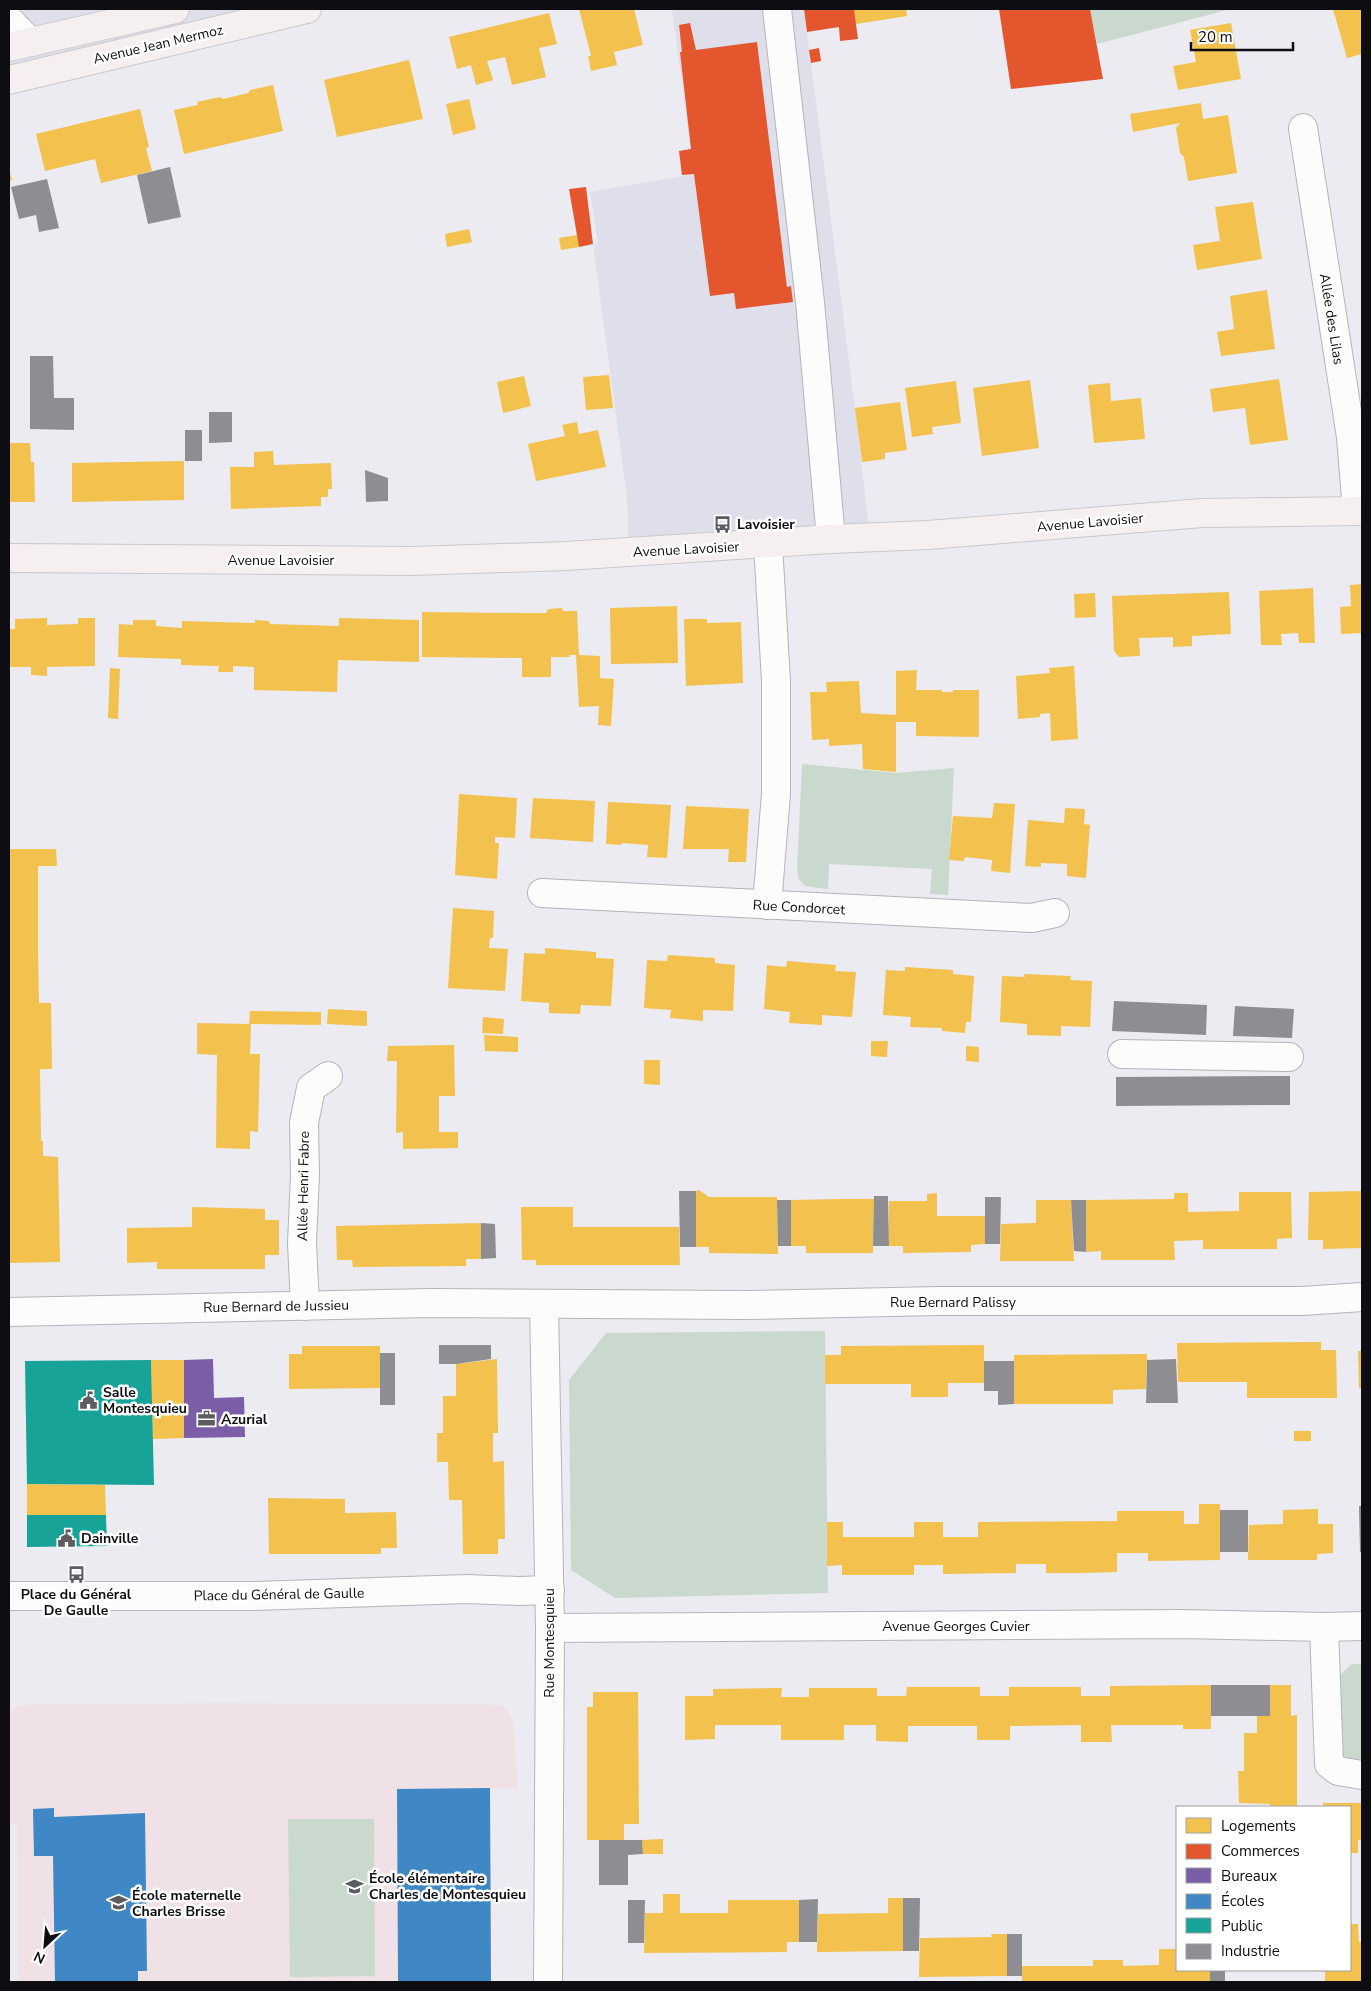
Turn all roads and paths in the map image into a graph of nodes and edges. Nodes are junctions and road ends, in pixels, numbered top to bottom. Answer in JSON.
{"nodes":[{"id":1,"x":176,"y":9,"type":"edge"},
{"id":2,"x":307,"y":9,"type":"edge"},
{"id":3,"x":777,"y":9,"type":"edge"},
{"id":4,"x":9,"y":20,"type":"edge"},
{"id":5,"x":19,"y":45,"type":"edge"},
{"id":6,"x":9,"y":80,"type":"edge"},
{"id":7,"x":1303,"y":128,"type":"dead end"},
{"id":8,"x":1360,"y":511,"type":"edge"},
{"id":9,"x":831,"y":539,"type":"junction"},
{"id":10,"x":768,"y":544,"type":"junction"},
{"id":11,"x":9,"y":558,"type":"edge"},
{"id":12,"x":542,"y":893,"type":"dead end"},
{"id":13,"x":767,"y":906,"type":"junction"},
{"id":14,"x":1055,"y":913,"type":"dead end"},
{"id":15,"x":1122,"y":1054,"type":"dead end"},
{"id":16,"x":1289,"y":1057,"type":"dead end"},
{"id":17,"x":328,"y":1076,"type":"dead end"},
{"id":18,"x":1362,"y":1297,"type":"edge"},
{"id":19,"x":544,"y":1304,"type":"junction"},
{"id":20,"x":304,"y":1306,"type":"junction"},
{"id":21,"x":9,"y":1312,"type":"edge"},
{"id":22,"x":550,"y":1590,"type":"junction"},
{"id":23,"x":9,"y":1596,"type":"edge"},
{"id":24,"x":1362,"y":1626,"type":"edge"},
{"id":25,"x":1324,"y":1627,"type":"junction"},
{"id":26,"x":550,"y":1628,"type":"junction"},
{"id":27,"x":1362,"y":1775,"type":"edge"},
{"id":28,"x":548,"y":1982,"type":"edge"}],
"edges":[{"from":1,"to":5,"type":"main road"},
{"from":2,"to":6,"type":"main road","name":"Avenue Jean Mermoz"},
{"from":3,"to":9,"type":"street"},
{"from":4,"to":5,"type":"street"},
{"from":7,"to":8,"type":"street","name":"Allée des Lilas"},
{"from":8,"to":9,"type":"main road","name":"Avenue Lavoisier"},
{"from":9,"to":10,"type":"main road","name":"Avenue Lavoisier"},
{"from":10,"to":11,"type":"main road","name":"Avenue Lavoisier"},
{"from":10,"to":13,"type":"street"},
{"from":12,"to":13,"type":"street","name":"Rue Condorcet"},
{"from":13,"to":14,"type":"street","name":"Rue Condorcet"},
{"from":15,"to":16,"type":"street"},
{"from":17,"to":20,"type":"street","name":"Allée Henri Fabre"},
{"from":18,"to":19,"type":"street","name":"Rue Bernard Palissy"},
{"from":19,"to":20,"type":"street","name":"Rue Bernard de Jussieu"},
{"from":19,"to":22,"type":"street","name":"Rue Montesquieu"},
{"from":20,"to":21,"type":"street","name":"Rue Bernard de Jussieu"},
{"from":22,"to":23,"type":"street","name":"Place du Général de Gaulle"},
{"from":22,"to":26,"type":"street","name":"Rue Montesquieu"},
{"from":24,"to":25,"type":"street","name":"Avenue Georges Cuvier"},
{"from":25,"to":26,"type":"street","name":"Avenue Georges Cuvier"},
{"from":25,"to":27,"type":"street"},
{"from":26,"to":28,"type":"street","name":"Rue Montesquieu"}]}
